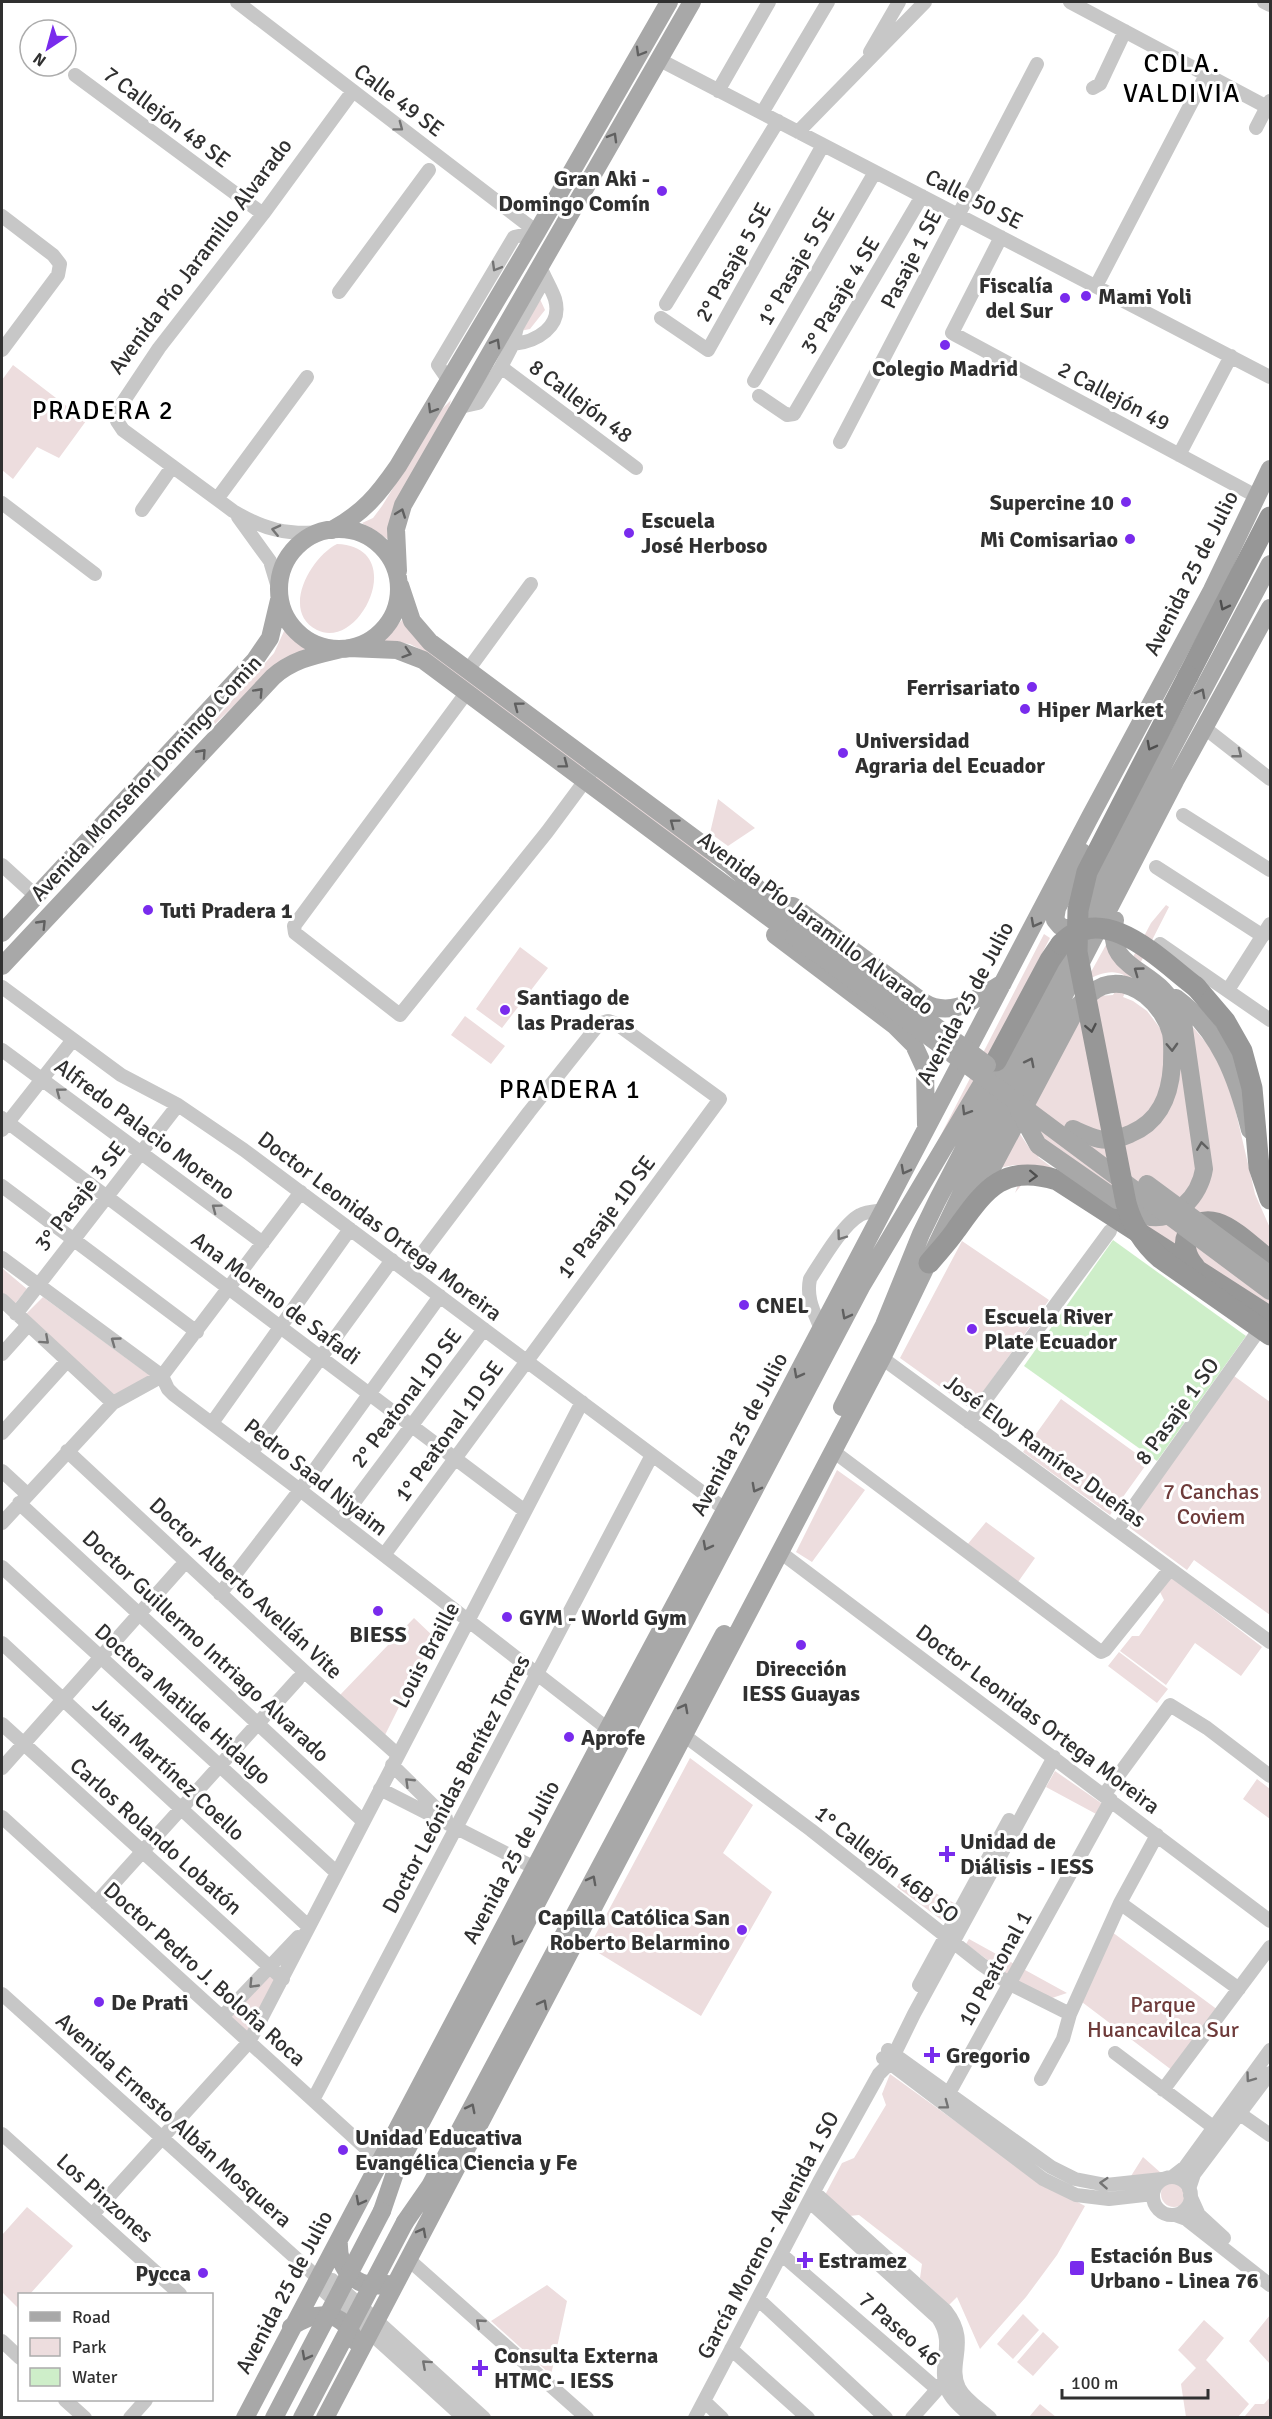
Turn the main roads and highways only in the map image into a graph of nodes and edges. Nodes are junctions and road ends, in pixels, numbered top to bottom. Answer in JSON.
{"nodes":[{"id":1,"x":669,"y":2,"type":"edge"},
{"id":2,"x":692,"y":2,"type":"edge"},
{"id":3,"x":1270,"y":469,"type":"edge"},
{"id":4,"x":1270,"y":508,"type":"edge"},
{"id":5,"x":1270,"y":517,"type":"edge"},
{"id":6,"x":328,"y":531,"type":"junction"},
{"id":7,"x":1270,"y":564,"type":"edge"},
{"id":8,"x":399,"y":578,"type":"junction"},
{"id":9,"x":1212,"y":590,"type":"junction"},
{"id":10,"x":279,"y":596,"type":"junction"},
{"id":11,"x":1270,"y":608,"type":"edge"},
{"id":12,"x":345,"y":648,"type":"junction"},
{"id":13,"x":1175,"y":781,"type":"junction"},
{"id":14,"x":1091,"y":815,"type":"junction"},
{"id":15,"x":729,"y":864,"type":"junction"},
{"id":16,"x":718,"y":879,"type":"junction"},
{"id":17,"x":1123,"y":881,"type":"junction"},
{"id":18,"x":1095,"y":897,"type":"junction"},
{"id":19,"x":798,"y":931,"type":"junction"},
{"id":20,"x":2,"y":933,"type":"edge"},
{"id":21,"x":2,"y":966,"type":"edge"},
{"id":22,"x":1003,"y":983,"type":"junction"},
{"id":23,"x":1162,"y":989,"type":"junction"},
{"id":24,"x":997,"y":1060,"type":"joint"},
{"id":25,"x":1008,"y":1096,"type":"junction"},
{"id":26,"x":926,"y":1129,"type":"junction"},
{"id":27,"x":1073,"y":1129,"type":"junction"},
{"id":28,"x":1259,"y":1167,"type":"junction"},
{"id":29,"x":1270,"y":1199,"type":"edge"},
{"id":30,"x":884,"y":1210,"type":"junction"},
{"id":31,"x":969,"y":1210,"type":"junction"},
{"id":32,"x":1270,"y":1262,"type":"edge"},
{"id":33,"x":929,"y":1263,"type":"junction"},
{"id":34,"x":1198,"y":1271,"type":"junction"},
{"id":35,"x":1270,"y":1275,"type":"edge"},
{"id":36,"x":861,"y":1287,"type":"junction"},
{"id":37,"x":1270,"y":1291,"type":"edge"},
{"id":38,"x":1270,"y":1323,"type":"edge"},
{"id":39,"x":884,"y":1325,"type":"junction"},
{"id":40,"x":701,"y":1593,"type":"junction"},
{"id":41,"x":665,"y":1624,"type":"junction"},
{"id":42,"x":596,"y":1752,"type":"junction"},
{"id":43,"x":660,"y":1752,"type":"junction"},
{"id":44,"x":580,"y":1820,"type":"junction"},
{"id":45,"x":640,"y":1821,"type":"junction"},
{"id":46,"x":481,"y":2008,"type":"junction"},
{"id":47,"x":531,"y":2028,"type":"junction"},
{"id":48,"x":443,"y":2043,"type":"junction"},
{"id":49,"x":499,"y":2053,"type":"junction"},
{"id":50,"x":339,"y":2240,"type":"junction"},
{"id":51,"x":399,"y":2276,"type":"junction"},
{"id":52,"x":291,"y":2326,"type":"junction"},
{"id":53,"x":356,"y":2358,"type":"junction"},
{"id":54,"x":245,"y":2418,"type":"edge"},
{"id":55,"x":274,"y":2418,"type":"edge"},
{"id":56,"x":302,"y":2418,"type":"edge"},
{"id":57,"x":325,"y":2418,"type":"edge"}],
"edges":[{"from":1,"to":6,"type":"main road","one_way":true},
{"from":8,"to":2,"type":"main road","one_way":true},
{"from":3,"to":9,"type":"main road","name":"Avenida 25 de Julio"},
{"from":4,"to":9,"type":"main road"},
{"from":5,"to":38,"type":"highway","one_way":true,"bridge":true},
{"from":6,"to":8,"type":"main road"},
{"from":6,"to":10,"type":"main road"},
{"from":18,"to":7,"type":"main road","one_way":true},
{"from":8,"to":12,"type":"main road"},
{"from":15,"to":8,"type":"main road","name":"Avenida Pío Jaramillo Alvarado","one_way":true},
{"from":9,"to":14,"type":"main road","name":"Avenida 25 de Julio"},
{"from":10,"to":12,"type":"main road"},
{"from":10,"to":20,"type":"main road","name":"Avenida Monseñor Domingo Comin"},
{"from":11,"to":13,"type":"main road"},
{"from":12,"to":16,"type":"main road","name":"Avenida Pío Jaramillo Alvarado","one_way":true},
{"from":21,"to":12,"type":"main road","name":"Avenida Monseñor Domingo Comin","one_way":true},
{"from":13,"to":17,"type":"main road"},
{"from":13,"to":18,"type":"main road"},
{"from":14,"to":18,"type":"main road"},
{"from":14,"to":22,"type":"main road","name":"Avenida 25 de Julio","one_way":true},
{"from":15,"to":19,"type":"main road","name":"Avenida Pío Jaramillo Alvarado"},
{"from":15,"to":22,"type":"main road"},
{"from":16,"to":19,"type":"main road","name":"Avenida Pío Jaramillo Alvarado"},
{"from":16,"to":26,"type":"main road"},
{"from":23,"to":17,"type":"main road","one_way":true},
{"from":33,"to":17,"type":"main road","one_way":true},
{"from":18,"to":39,"type":"main road"},
{"from":19,"to":25,"type":"main road","name":"Avenida Pío Jaramillo Alvarado","bridge":true},
{"from":19,"to":27,"type":"main road","name":"Avenida Pío Jaramillo Alvarado","bridge":true},
{"from":22,"to":26,"type":"main road","name":"Avenida 25 de Julio"},
{"from":25,"to":23,"type":"main road","one_way":true,"bridge":true},
{"from":23,"to":28,"type":"main road"},
{"from":24,"to":28,"type":"highway","bridge":true},
{"from":24,"to":36,"type":"main road","name":"Avenida 25 de Julio","one_way":true},
{"from":25,"to":37,"type":"main road","name":"Avenida Pío Jaramillo Alvarado","bridge":true},
{"from":26,"to":30,"type":"main road","name":"Avenida 25 de Julio","one_way":true},
{"from":31,"to":27,"type":"main road","one_way":true},
{"from":27,"to":35,"type":"main road","name":"Avenida Pío Jaramillo Alvarado","bridge":true},
{"from":28,"to":29,"type":"highway"},
{"from":30,"to":36,"type":"main road"},
{"from":30,"to":41,"type":"main road","name":"Avenida 25 de Julio","one_way":true},
{"from":31,"to":33,"type":"highway"},
{"from":31,"to":34,"type":"highway","one_way":true},
{"from":32,"to":34,"type":"highway"},
{"from":33,"to":39,"type":"main road"},
{"from":33,"to":45,"type":"main road"},
{"from":34,"to":38,"type":"highway"},
{"from":36,"to":40,"type":"main road","name":"Avenida 25 de Julio","one_way":true},
{"from":43,"to":39,"type":"main road","one_way":true},
{"from":40,"to":41,"type":"main road"},
{"from":40,"to":44,"type":"main road","name":"Avenida 25 de Julio"},
{"from":41,"to":42,"type":"main road","name":"Avenida 25 de Julio"},
{"from":42,"to":44,"type":"main road"},
{"from":42,"to":48,"type":"main road","name":"Avenida 25 de Julio"},
{"from":43,"to":45,"type":"main road"},
{"from":49,"to":43,"type":"main road","one_way":true},
{"from":44,"to":46,"type":"main road","name":"Avenida 25 de Julio","one_way":true},
{"from":47,"to":45,"type":"main road","one_way":true},
{"from":46,"to":48,"type":"main road"},
{"from":46,"to":55,"type":"main road","name":"Avenida 25 de Julio","one_way":true,"bridge":true},
{"from":47,"to":49,"type":"main road"},
{"from":51,"to":47,"type":"main road","one_way":true},
{"from":48,"to":50,"type":"main road","name":"Avenida 25 de Julio","one_way":true},
{"from":56,"to":49,"type":"main road","one_way":true,"bridge":true},
{"from":50,"to":51,"type":"main road"},
{"from":50,"to":52,"type":"main road","name":"Avenida 25 de Julio"},
{"from":51,"to":53,"type":"main road"},
{"from":52,"to":53,"type":"main road"},
{"from":52,"to":54,"type":"main road","name":"Avenida 25 de Julio"},
{"from":53,"to":57,"type":"main road"}]}
